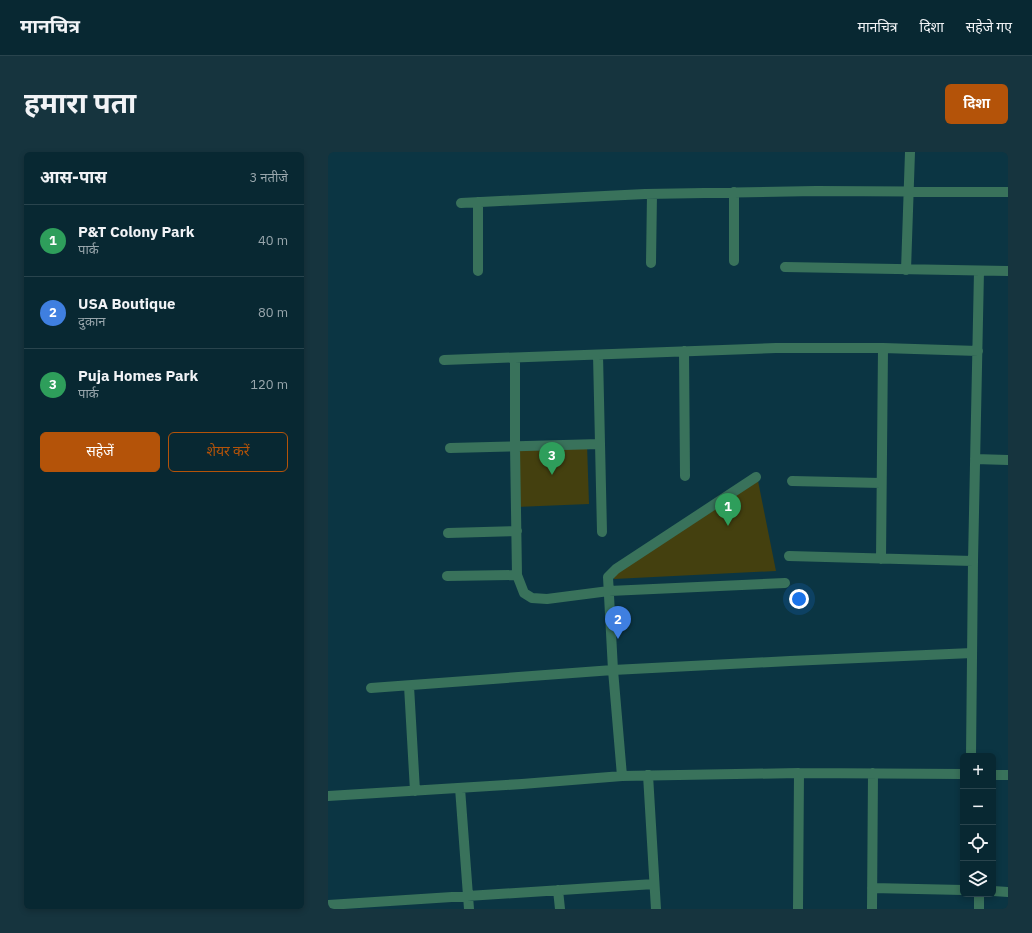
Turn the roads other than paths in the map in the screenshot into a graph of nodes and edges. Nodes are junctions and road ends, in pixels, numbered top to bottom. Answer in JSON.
{"nodes":[{"id":1,"x":910,"y":152,"type":"edge"},
{"id":2,"x":909,"y":191,"type":"junction"},
{"id":3,"x":734,"y":192,"type":"junction"},
{"id":4,"x":1008,"y":192,"type":"edge"},
{"id":5,"x":652,"y":194,"type":"junction"},
{"id":6,"x":478,"y":202,"type":"junction"},
{"id":7,"x":461,"y":203,"type":"dead end"},
{"id":8,"x":734,"y":260,"type":"dead end"},
{"id":9,"x":651,"y":263,"type":"dead end"},
{"id":10,"x":785,"y":267,"type":"dead end"},
{"id":11,"x":906,"y":270,"type":"junction"},
{"id":12,"x":478,"y":271,"type":"dead end"},
{"id":13,"x":979,"y":271,"type":"junction"},
{"id":14,"x":1008,"y":271,"type":"edge"},
{"id":15,"x":883,"y":348,"type":"junction"},
{"id":16,"x":978,"y":351,"type":"junction"},
{"id":17,"x":684,"y":352,"type":"junction"},
{"id":18,"x":598,"y":355,"type":"junction"},
{"id":19,"x":515,"y":358,"type":"junction"},
{"id":20,"x":444,"y":360,"type":"dead end"},
{"id":21,"x":600,"y":444,"type":"junction"},
{"id":22,"x":515,"y":446,"type":"junction"},
{"id":23,"x":450,"y":448,"type":"dead end"},
{"id":24,"x":975,"y":459,"type":"junction"},
{"id":25,"x":1008,"y":460,"type":"edge"},
{"id":26,"x":685,"y":476,"type":"dead end"},
{"id":27,"x":756,"y":477,"type":"dead end"},
{"id":28,"x":792,"y":481,"type":"dead end"},
{"id":29,"x":882,"y":483,"type":"junction"},
{"id":30,"x":517,"y":531,"type":"junction"},
{"id":31,"x":602,"y":532,"type":"dead end"},
{"id":32,"x":448,"y":533,"type":"dead end"},
{"id":33,"x":788,"y":556,"type":"dead end"},
{"id":34,"x":880,"y":559,"type":"junction"},
{"id":35,"x":973,"y":561,"type":"junction"},
{"id":36,"x":517,"y":575,"type":"junction"},
{"id":37,"x":447,"y":576,"type":"dead end"},
{"id":38,"x":785,"y":583,"type":"dead end"},
{"id":39,"x":609,"y":591,"type":"junction"},
{"id":40,"x":972,"y":653,"type":"junction"},
{"id":41,"x":613,"y":670,"type":"junction"},
{"id":42,"x":409,"y":686,"type":"junction"},
{"id":43,"x":371,"y":688,"type":"dead end"},
{"id":44,"x":971,"y":753,"type":"edge"},
{"id":45,"x":799,"y":773,"type":"junction"},
{"id":46,"x":873,"y":773,"type":"junction"},
{"id":47,"x":960,"y":774,"type":"edge"},
{"id":48,"x":996,"y":774,"type":"edge"},
{"id":49,"x":648,"y":775,"type":"junction"},
{"id":50,"x":1008,"y":775,"type":"edge"},
{"id":51,"x":622,"y":776,"type":"junction"},
{"id":52,"x":460,"y":788,"type":"junction"},
{"id":53,"x":414,"y":791,"type":"junction"},
{"id":54,"x":328,"y":796,"type":"edge"},
{"id":55,"x":654,"y":884,"type":"junction"},
{"id":56,"x":872,"y":888,"type":"junction"},
{"id":57,"x":558,"y":890,"type":"junction"},
{"id":58,"x":960,"y":890,"type":"edge"},
{"id":59,"x":996,"y":891,"type":"edge"},
{"id":60,"x":1008,"y":892,"type":"edge"},
{"id":61,"x":468,"y":896,"type":"junction"},
{"id":62,"x":979,"y":897,"type":"edge"},
{"id":63,"x":328,"y":905,"type":"edge"},
{"id":64,"x":469,"y":909,"type":"edge"},
{"id":65,"x":560,"y":909,"type":"edge"},
{"id":66,"x":656,"y":909,"type":"edge"},
{"id":67,"x":798,"y":909,"type":"edge"},
{"id":68,"x":872,"y":909,"type":"edge"},
{"id":69,"x":979,"y":909,"type":"edge"}],
"edges":[{"from":1,"to":2,"type":"street"},
{"from":2,"to":3,"type":"street"},
{"from":2,"to":4,"type":"street"},
{"from":2,"to":11,"type":"street"},
{"from":3,"to":5,"type":"street"},
{"from":3,"to":8,"type":"street"},
{"from":5,"to":6,"type":"street"},
{"from":5,"to":9,"type":"street"},
{"from":6,"to":7,"type":"street"},
{"from":6,"to":12,"type":"street"},
{"from":10,"to":11,"type":"street"},
{"from":11,"to":13,"type":"street"},
{"from":13,"to":14,"type":"street"},
{"from":13,"to":16,"type":"street"},
{"from":15,"to":16,"type":"street"},
{"from":15,"to":17,"type":"street"},
{"from":15,"to":29,"type":"street"},
{"from":16,"to":24,"type":"street"},
{"from":17,"to":18,"type":"street"},
{"from":17,"to":26,"type":"street"},
{"from":18,"to":19,"type":"street"},
{"from":18,"to":21,"type":"street"},
{"from":19,"to":20,"type":"street"},
{"from":19,"to":22,"type":"street"},
{"from":21,"to":22,"type":"street"},
{"from":21,"to":31,"type":"street"},
{"from":22,"to":23,"type":"street"},
{"from":22,"to":30,"type":"street"},
{"from":24,"to":25,"type":"street"},
{"from":24,"to":35,"type":"street"},
{"from":27,"to":39,"type":"street"},
{"from":28,"to":29,"type":"street"},
{"from":29,"to":34,"type":"street"},
{"from":30,"to":32,"type":"street"},
{"from":30,"to":36,"type":"street"},
{"from":33,"to":34,"type":"street"},
{"from":34,"to":35,"type":"street"},
{"from":35,"to":40,"type":"street"},
{"from":36,"to":37,"type":"street"},
{"from":36,"to":39,"type":"street"},
{"from":38,"to":39,"type":"street"},
{"from":39,"to":41,"type":"street"},
{"from":40,"to":41,"type":"street"},
{"from":40,"to":44,"type":"street"},
{"from":41,"to":42,"type":"street"},
{"from":41,"to":51,"type":"street"},
{"from":42,"to":43,"type":"street"},
{"from":42,"to":53,"type":"street"},
{"from":45,"to":46,"type":"street"},
{"from":45,"to":49,"type":"street"},
{"from":45,"to":67,"type":"street"},
{"from":46,"to":47,"type":"street"},
{"from":46,"to":56,"type":"street"},
{"from":48,"to":50,"type":"street"},
{"from":49,"to":51,"type":"street"},
{"from":49,"to":55,"type":"street"},
{"from":51,"to":52,"type":"street"},
{"from":52,"to":53,"type":"street"},
{"from":52,"to":61,"type":"street"},
{"from":53,"to":54,"type":"street"},
{"from":55,"to":57,"type":"street"},
{"from":55,"to":66,"type":"street"},
{"from":56,"to":58,"type":"street"},
{"from":56,"to":68,"type":"street"},
{"from":57,"to":61,"type":"street"},
{"from":57,"to":65,"type":"street"},
{"from":59,"to":60,"type":"street"},
{"from":61,"to":63,"type":"street"},
{"from":61,"to":64,"type":"street"},
{"from":62,"to":69,"type":"street"}]}
